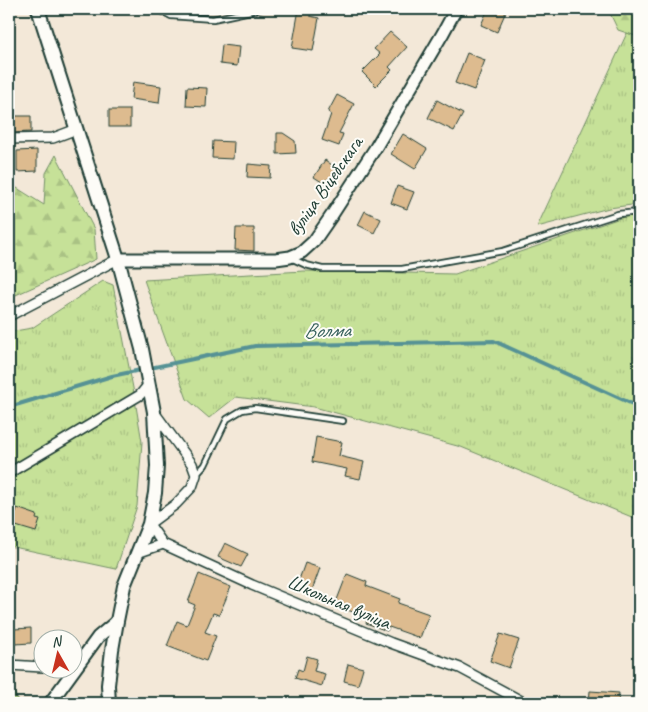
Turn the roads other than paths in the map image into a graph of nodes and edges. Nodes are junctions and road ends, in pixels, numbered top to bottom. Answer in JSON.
{"nodes":[{"id":1,"x":38,"y":9,"type":"edge"},
{"id":2,"x":158,"y":9,"type":"edge"},
{"id":3,"x":260,"y":9,"type":"edge"},
{"id":4,"x":456,"y":9,"type":"edge"},
{"id":5,"x":77,"y":129,"type":"junction"},
{"id":6,"x":9,"y":139,"type":"edge"},
{"id":7,"x":639,"y":212,"type":"edge"},
{"id":8,"x":290,"y":257,"type":"junction"},
{"id":9,"x":118,"y":259,"type":"junction"},
{"id":10,"x":9,"y":316,"type":"edge"},
{"id":11,"x":149,"y":384,"type":"junction"},
{"id":12,"x":154,"y":412,"type":"junction"},
{"id":13,"x":343,"y":421,"type":"dead end"},
{"id":14,"x":9,"y":473,"type":"edge"},
{"id":15,"x":196,"y":476,"type":"junction"},
{"id":16,"x":149,"y":524,"type":"junction"},
{"id":17,"x":163,"y":544,"type":"junction"},
{"id":18,"x":137,"y":553,"type":"junction"},
{"id":19,"x":117,"y":621,"type":"junction"},
{"id":20,"x":82,"y":657,"type":"edge"},
{"id":21,"x":9,"y":664,"type":"edge"},
{"id":22,"x":32,"y":666,"type":"edge"},
{"id":23,"x":66,"y":680,"type":"edge"},
{"id":24,"x":50,"y":703,"type":"edge"},
{"id":25,"x":109,"y":703,"type":"edge"},
{"id":26,"x":525,"y":703,"type":"edge"}],
"edges":[{"from":1,"to":5,"type":"main road"},
{"from":2,"to":3,"type":"lane"},
{"from":4,"to":8,"type":"street","name":"вуліца Віцебскага"},
{"from":5,"to":6,"type":"street"},
{"from":5,"to":9,"type":"main road"},
{"from":7,"to":8,"type":"lane"},
{"from":8,"to":9,"type":"street","name":"вуліца Віцебскага"},
{"from":9,"to":10,"type":"street"},
{"from":9,"to":11,"type":"main road"},
{"from":11,"to":12,"type":"main road"},
{"from":11,"to":14,"type":"street"},
{"from":12,"to":15,"type":"street"},
{"from":12,"to":16,"type":"main road"},
{"from":13,"to":15,"type":"lane"},
{"from":15,"to":16,"type":"street"},
{"from":16,"to":17,"type":"street"},
{"from":16,"to":18,"type":"main road"},
{"from":17,"to":18,"type":"street"},
{"from":17,"to":26,"type":"street","name":"Школьная вуліца"},
{"from":18,"to":19,"type":"main road"},
{"from":19,"to":20,"type":"street"},
{"from":19,"to":25,"type":"main road"},
{"from":21,"to":22,"type":"street"},
{"from":23,"to":24,"type":"street"}]}
